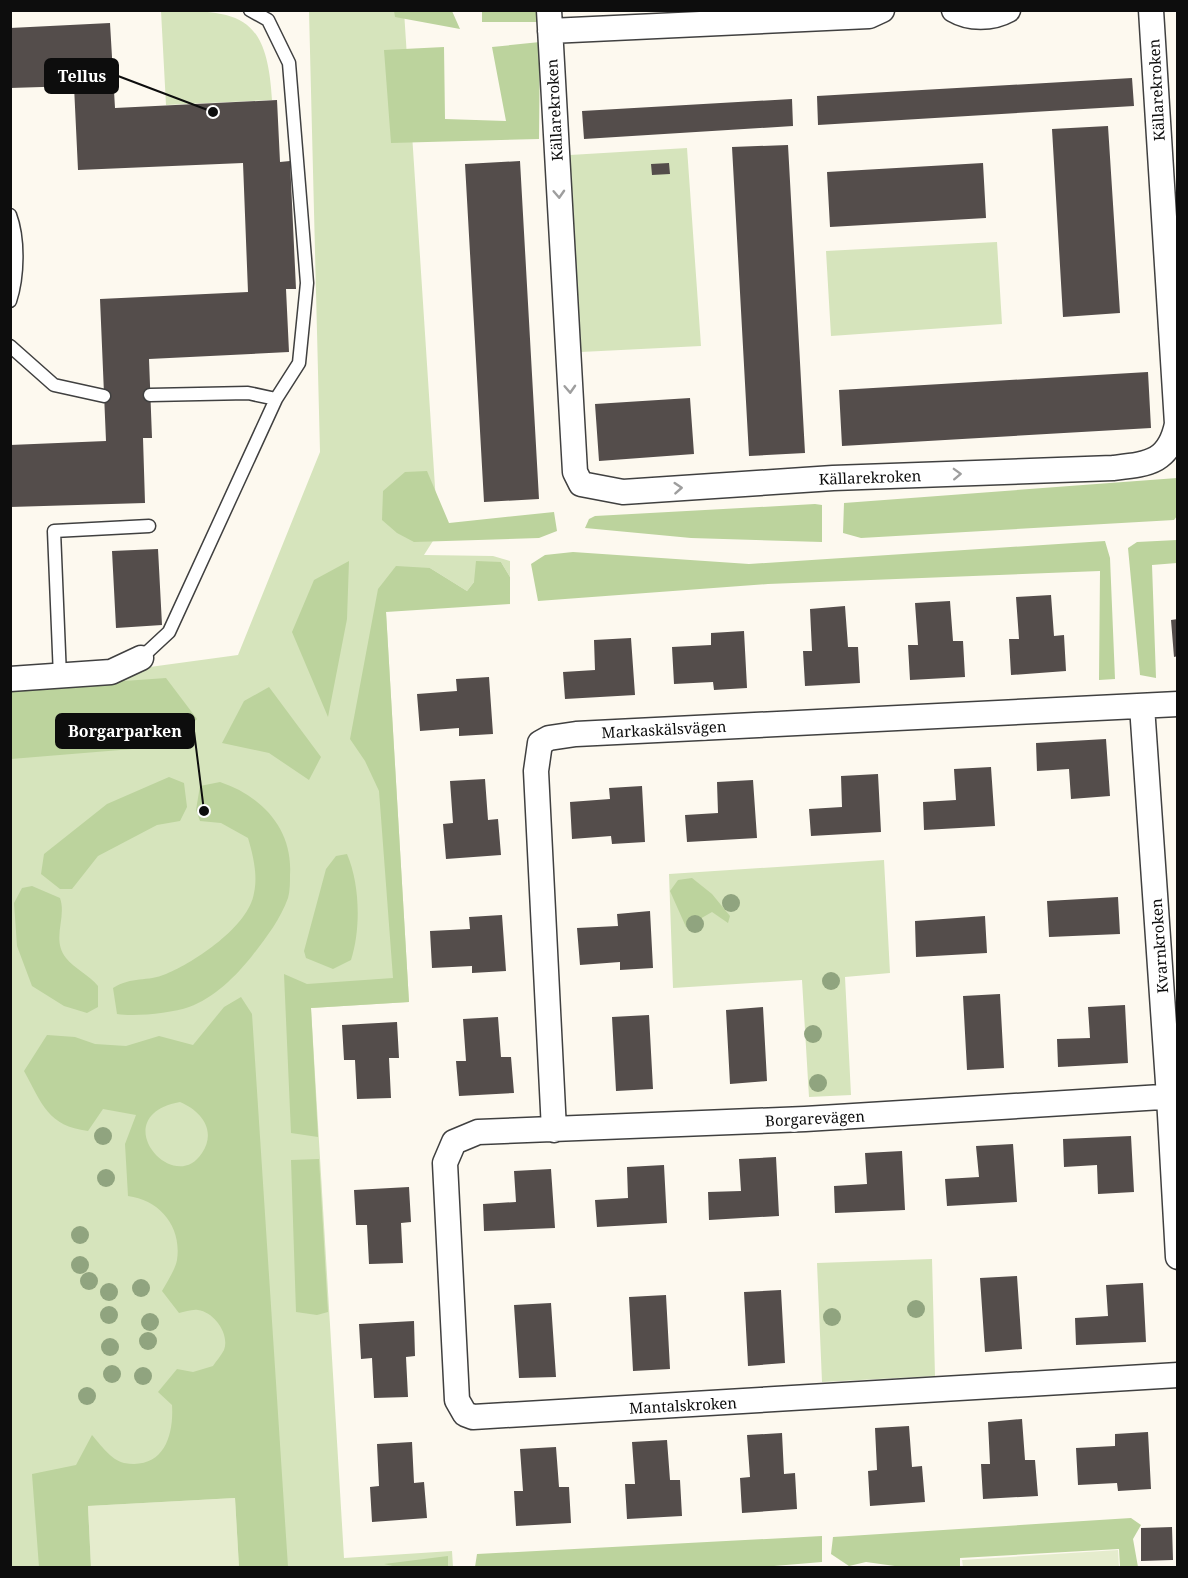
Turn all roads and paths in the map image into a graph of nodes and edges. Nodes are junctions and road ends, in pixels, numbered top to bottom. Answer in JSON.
{"nodes":[{"id":1,"x":250,"y":10,"type":"edge"},
{"id":2,"x":882,"y":10,"type":"edge"},
{"id":3,"x":954,"y":10,"type":"edge"},
{"id":4,"x":1008,"y":10,"type":"edge"},
{"id":5,"x":1151,"y":10,"type":"edge"},
{"id":6,"x":550,"y":21,"type":"edge"},
{"id":7,"x":10,"y":215,"type":"edge"},
{"id":8,"x":10,"y":301,"type":"edge"},
{"id":9,"x":10,"y":346,"type":"edge"},
{"id":10,"x":150,"y":394,"type":"dead end"},
{"id":11,"x":104,"y":396,"type":"dead end"},
{"id":12,"x":276,"y":399,"type":"junction"},
{"id":13,"x":149,"y":526,"type":"dead end"},
{"id":14,"x":141,"y":657,"type":"joint"},
{"id":15,"x":60,"y":677,"type":"junction"},
{"id":16,"x":10,"y":679,"type":"edge"},
{"id":17,"x":1178,"y":704,"type":"edge"},
{"id":18,"x":1142,"y":706,"type":"junction"},
{"id":19,"x":1174,"y":1097,"type":"edge"},
{"id":20,"x":554,"y":1130,"type":"junction"},
{"id":21,"x":454,"y":1142,"type":"joint"},
{"id":22,"x":1178,"y":1257,"type":"edge"},
{"id":23,"x":1178,"y":1375,"type":"edge"}],
"edges":[{"from":1,"to":12,"type":"lane"},
{"from":2,"to":6,"type":"street"},
{"from":3,"to":4,"type":"street"},
{"from":6,"to":5,"type":"street","name":"Källarekroken","one_way":true},
{"from":7,"to":8,"type":"lane"},
{"from":9,"to":11,"type":"lane"},
{"from":10,"to":12,"type":"lane"},
{"from":12,"to":14,"type":"lane"},
{"from":13,"to":15,"type":"lane"},
{"from":14,"to":15,"type":"street"},
{"from":15,"to":16,"type":"street"},
{"from":17,"to":18,"type":"street","name":"Markaskälsvägen"},
{"from":18,"to":19,"type":"street","name":"Kvarnkroken"},
{"from":18,"to":20,"type":"street","name":"Markaskälsvägen"},
{"from":19,"to":20,"type":"street","name":"Borgarevägen"},
{"from":19,"to":22,"type":"street","name":"Kvarnkroken"},
{"from":20,"to":21,"type":"street","name":"Borgarevägen"},
{"from":21,"to":23,"type":"street","name":"Mantalskroken"}]}
